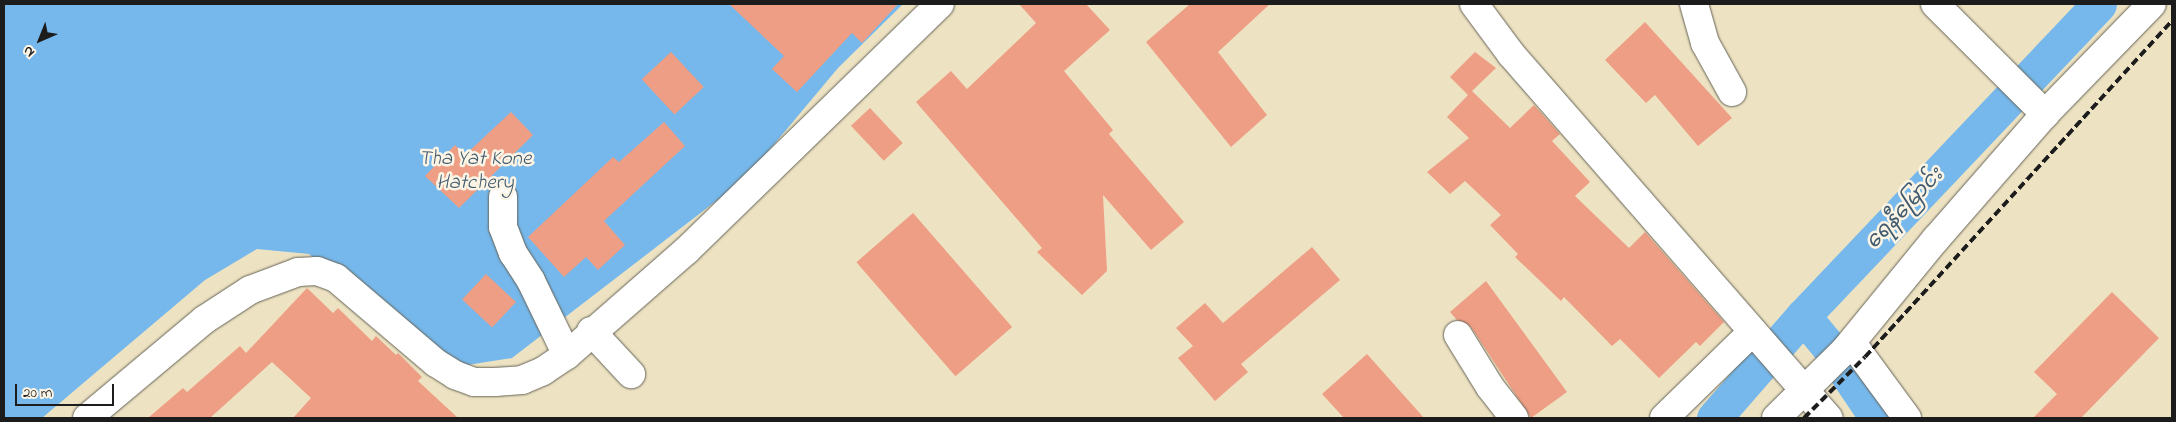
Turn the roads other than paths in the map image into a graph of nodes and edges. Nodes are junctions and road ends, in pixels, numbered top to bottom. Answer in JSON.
{"nodes":[{"id":1,"x":940,"y":4,"type":"edge"},
{"id":2,"x":1474,"y":4,"type":"edge"},
{"id":3,"x":1694,"y":4,"type":"edge"},
{"id":4,"x":1935,"y":4,"type":"edge"},
{"id":5,"x":2152,"y":4,"type":"edge"},
{"id":6,"x":1732,"y":92,"type":"dead end"},
{"id":7,"x":2045,"y":114,"type":"junction"},
{"id":8,"x":503,"y":197,"type":"dead end"},
{"id":9,"x":591,"y":331,"type":"junction"},
{"id":10,"x":1458,"y":335,"type":"dead end"},
{"id":11,"x":1758,"y":337,"type":"junction"},
{"id":12,"x":1849,"y":346,"type":"junction"},
{"id":13,"x":567,"y":355,"type":"junction"},
{"id":14,"x":631,"y":374,"type":"dead end"},
{"id":15,"x":1806,"y":381,"type":"junction"},
{"id":16,"x":87,"y":418,"type":"edge"},
{"id":17,"x":1514,"y":418,"type":"edge"},
{"id":18,"x":1664,"y":418,"type":"edge"},
{"id":19,"x":1776,"y":418,"type":"edge"},
{"id":20,"x":1827,"y":418,"type":"edge"},
{"id":21,"x":1907,"y":418,"type":"edge"}],
"edges":[{"from":1,"to":9,"type":"street"},
{"from":2,"to":11,"type":"street"},
{"from":3,"to":6,"type":"street"},
{"from":4,"to":7,"type":"street"},
{"from":5,"to":7,"type":"street"},
{"from":7,"to":12,"type":"street"},
{"from":8,"to":13,"type":"street"},
{"from":9,"to":13,"type":"street"},
{"from":9,"to":14,"type":"street"},
{"from":10,"to":17,"type":"street"},
{"from":11,"to":15,"type":"street"},
{"from":11,"to":18,"type":"street"},
{"from":12,"to":15,"type":"street"},
{"from":12,"to":21,"type":"street"},
{"from":13,"to":16,"type":"street"},
{"from":15,"to":19,"type":"street"},
{"from":15,"to":20,"type":"street"}]}
